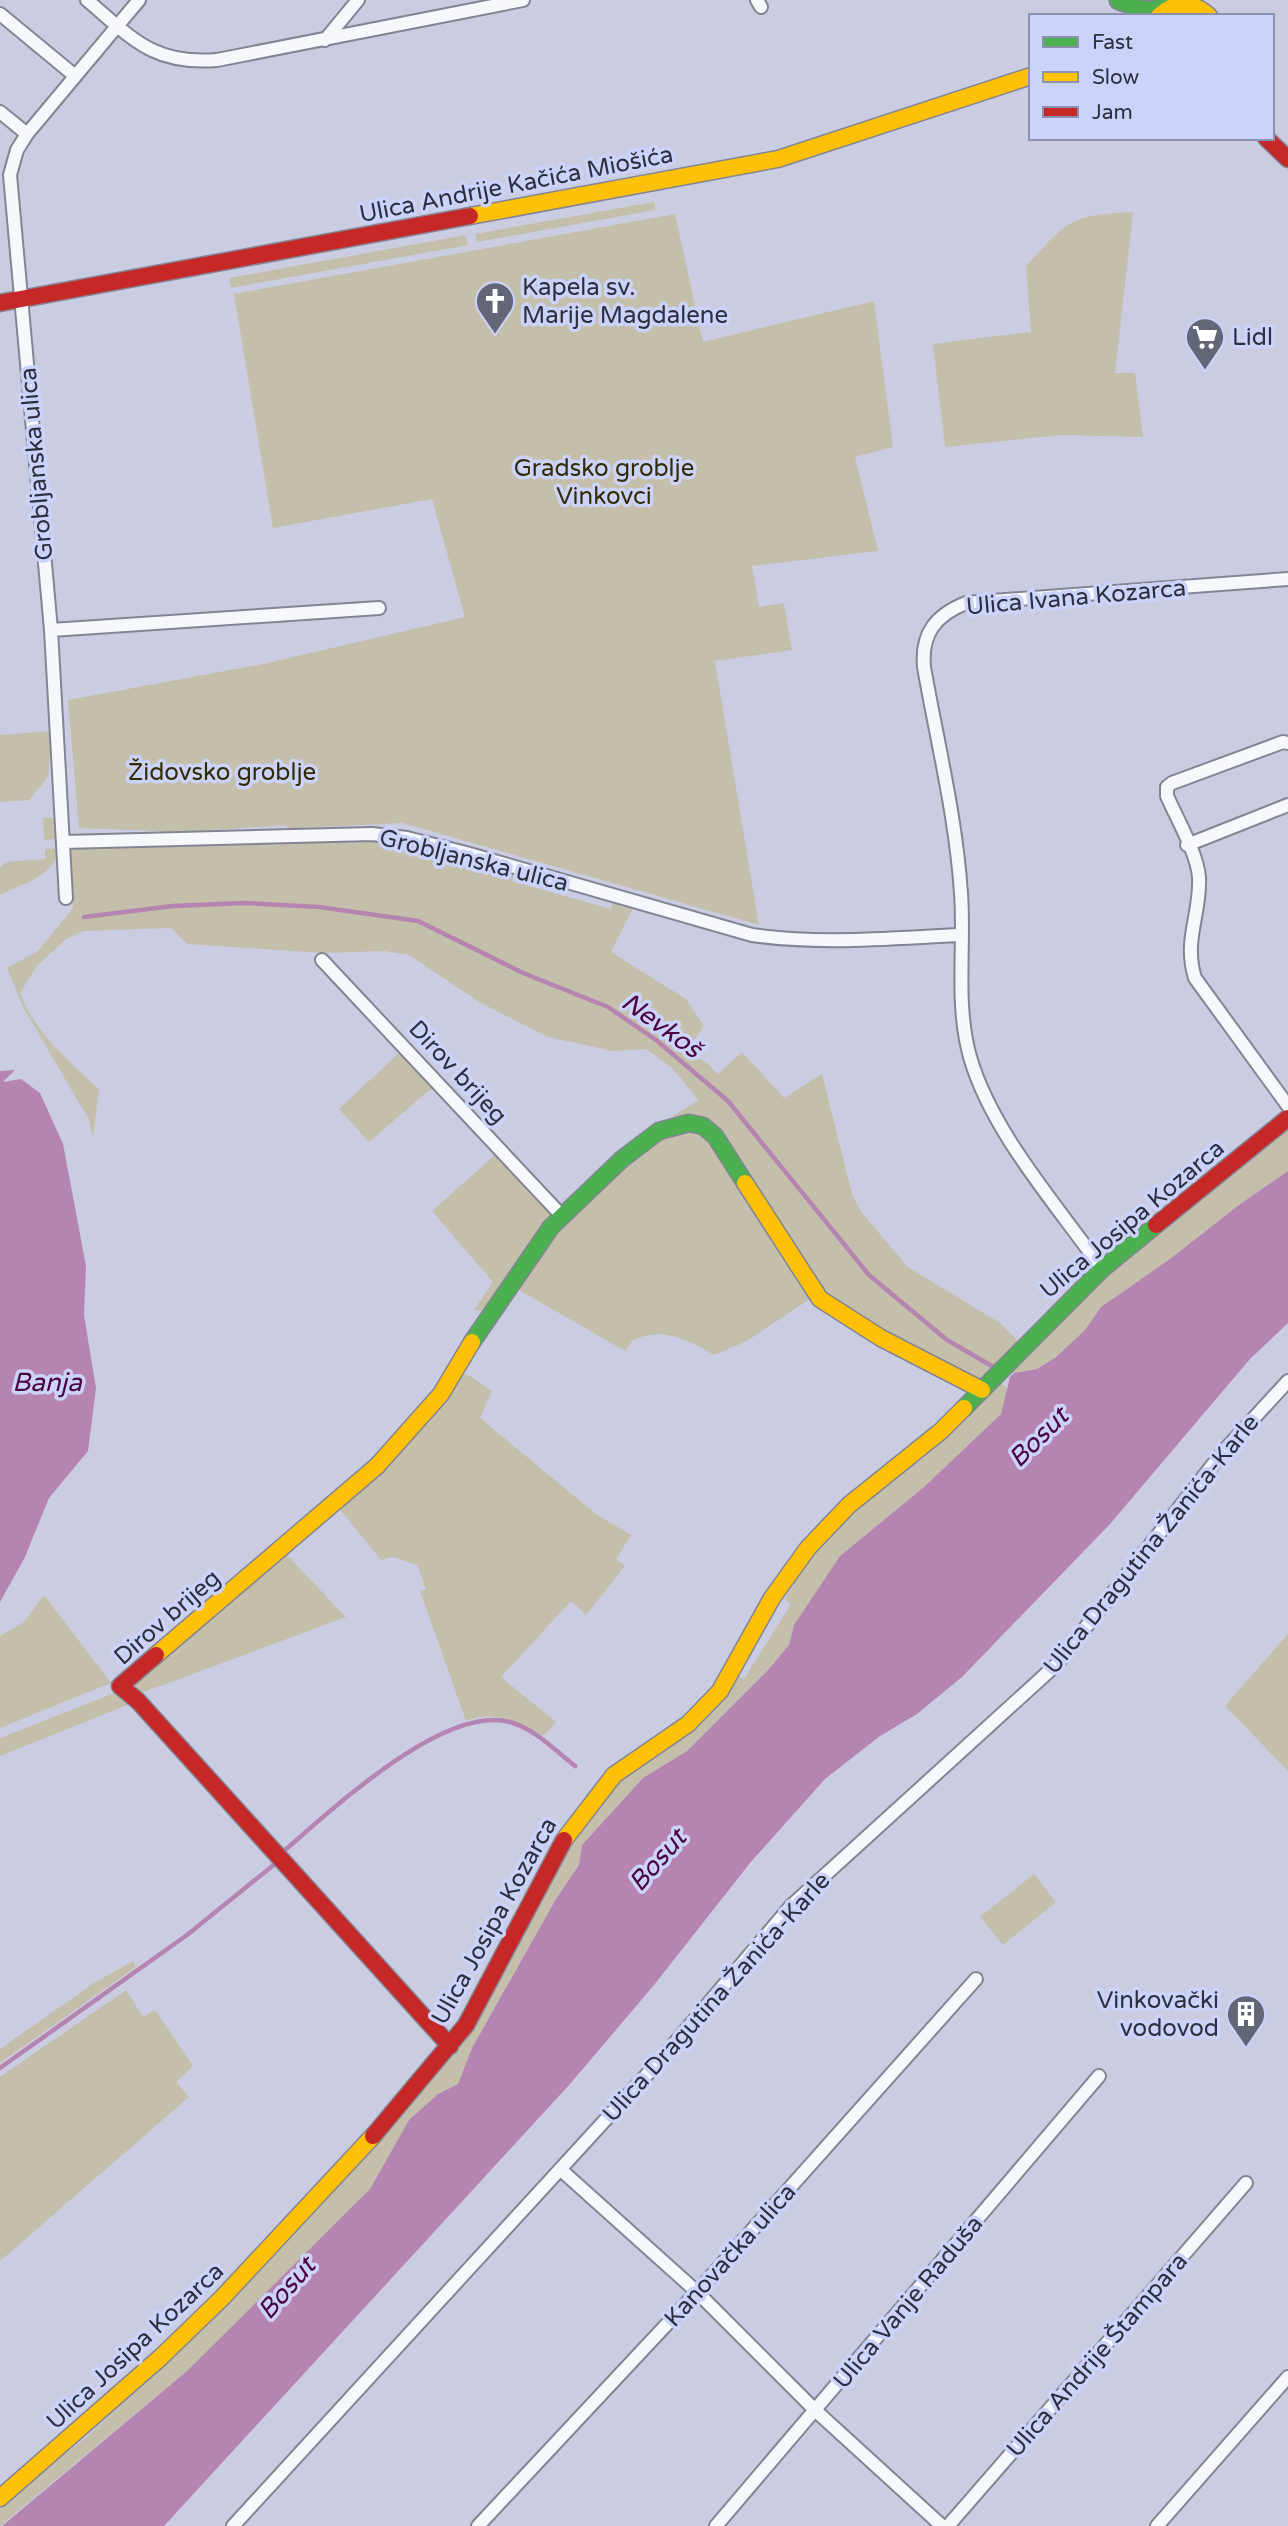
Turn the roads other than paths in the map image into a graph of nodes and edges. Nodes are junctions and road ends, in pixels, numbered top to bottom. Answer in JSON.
{"nodes":[{"id":1,"x":87,"y":0,"type":"edge"},
{"id":2,"x":139,"y":0,"type":"edge"},
{"id":3,"x":358,"y":0,"type":"edge"},
{"id":4,"x":523,"y":0,"type":"edge"},
{"id":5,"x":1190,"y":1,"type":"edge"},
{"id":6,"x":493,"y":2,"type":"edge"},
{"id":7,"x":1124,"y":7,"type":"edge"},
{"id":8,"x":1164,"y":11,"type":"edge"},
{"id":9,"x":0,"y":14,"type":"edge"},
{"id":10,"x":1207,"y":14,"type":"edge"},
{"id":11,"x":117,"y":25,"type":"junction"},
{"id":12,"x":325,"y":40,"type":"junction"},
{"id":13,"x":74,"y":75,"type":"junction"},
{"id":14,"x":1029,"y":77,"type":"edge"},
{"id":15,"x":0,"y":112,"type":"edge"},
{"id":16,"x":27,"y":134,"type":"junction"},
{"id":17,"x":1268,"y":140,"type":"edge"},
{"id":18,"x":1288,"y":159,"type":"edge"},
{"id":19,"x":21,"y":299,"type":"junction"},
{"id":20,"x":0,"y":303,"type":"edge"},
{"id":21,"x":1288,"y":579,"type":"edge"},
{"id":22,"x":379,"y":608,"type":"dead end"},
{"id":23,"x":51,"y":630,"type":"junction"},
{"id":24,"x":1288,"y":743,"type":"edge"},
{"id":25,"x":1288,"y":805,"type":"edge"},
{"id":26,"x":64,"y":842,"type":"junction"},
{"id":27,"x":1187,"y":845,"type":"junction"},
{"id":28,"x":66,"y":898,"type":"dead end"},
{"id":29,"x":961,"y":935,"type":"junction"},
{"id":30,"x":321,"y":960,"type":"dead end"},
{"id":31,"x":1288,"y":1106,"type":"edge"},
{"id":32,"x":1288,"y":1118,"type":"edge"},
{"id":33,"x":562,"y":1216,"type":"junction"},
{"id":34,"x":1102,"y":1269,"type":"junction"},
{"id":35,"x":1288,"y":1381,"type":"edge"},
{"id":36,"x":986,"y":1385,"type":"junction"},
{"id":37,"x":976,"y":1979,"type":"dead end"},
{"id":38,"x":450,"y":2046,"type":"junction"},
{"id":39,"x":1099,"y":2076,"type":"dead end"},
{"id":40,"x":559,"y":2169,"type":"junction"},
{"id":41,"x":1247,"y":2183,"type":"dead end"},
{"id":42,"x":697,"y":2292,"type":"junction"},
{"id":43,"x":1288,"y":2377,"type":"edge"},
{"id":44,"x":816,"y":2412,"type":"junction"},
{"id":45,"x":0,"y":2498,"type":"edge"},
{"id":46,"x":233,"y":2526,"type":"edge"},
{"id":47,"x":478,"y":2526,"type":"edge"},
{"id":48,"x":716,"y":2526,"type":"edge"},
{"id":49,"x":942,"y":2526,"type":"edge"},
{"id":50,"x":948,"y":2526,"type":"edge"},
{"id":51,"x":1157,"y":2526,"type":"edge"}],
"edges":[{"from":1,"to":11,"type":"street"},
{"from":2,"to":11,"type":"street","name":"Grobljanska ulica"},
{"from":3,"to":12,"type":"street"},
{"from":4,"to":6,"type":"street"},
{"from":5,"to":8,"type":"street"},
{"from":5,"to":10,"type":"street"},
{"from":6,"to":12,"type":"street"},
{"from":7,"to":8,"type":"street"},
{"from":9,"to":13,"type":"street"},
{"from":11,"to":12,"type":"street"},
{"from":11,"to":13,"type":"street","name":"Grobljanska ulica"},
{"from":13,"to":16,"type":"street","name":"Grobljanska ulica"},
{"from":14,"to":19,"type":"street","name":"Ulica Andrije Kačića Miošića"},
{"from":15,"to":16,"type":"street"},
{"from":16,"to":19,"type":"street","name":"Grobljanska ulica"},
{"from":17,"to":18,"type":"street"},
{"from":19,"to":20,"type":"street","name":"Ulica Andrije Kačića Miošića"},
{"from":19,"to":23,"type":"street","name":"Grobljanska ulica"},
{"from":21,"to":29,"type":"street","name":"Ulica Ivana Kozarca"},
{"from":22,"to":23,"type":"street"},
{"from":23,"to":26,"type":"street","name":"Grobljanska ulica"},
{"from":24,"to":27,"type":"street"},
{"from":25,"to":27,"type":"street"},
{"from":26,"to":28,"type":"street","name":"Grobljanska ulica"},
{"from":26,"to":29,"type":"street","name":"Grobljanska ulica"},
{"from":27,"to":31,"type":"street"},
{"from":29,"to":34,"type":"street","name":"Ulica Ivana Kozarca"},
{"from":30,"to":33,"type":"street","name":"Dirov brijeg"},
{"from":32,"to":34,"type":"street","name":"Ulica Josipa Kozarca"},
{"from":33,"to":36,"type":"street","name":"Dirov brijeg"},
{"from":33,"to":38,"type":"street","name":"Dirov brijeg"},
{"from":34,"to":36,"type":"street","name":"Ulica Josipa Kozarca"},
{"from":35,"to":40,"type":"street","name":"Ulica Dragutina Žanića-Karle"},
{"from":36,"to":38,"type":"street","name":"Ulica Josipa Kozarca"},
{"from":37,"to":42,"type":"street","name":"Kanovačka ulica"},
{"from":38,"to":45,"type":"street","name":"Ulica Josipa Kozarca"},
{"from":39,"to":44,"type":"street","name":"Ulica Vanje Raduša"},
{"from":40,"to":42,"type":"street"},
{"from":40,"to":46,"type":"street","name":"Ulica Dragutina Žanića-Karle"},
{"from":41,"to":50,"type":"street","name":"Ulica Andrije Štampara"},
{"from":42,"to":44,"type":"street"},
{"from":42,"to":47,"type":"street","name":"Kanovačka ulica"},
{"from":43,"to":51,"type":"street"},
{"from":44,"to":48,"type":"street","name":"Ulica Vanje Raduša"},
{"from":44,"to":49,"type":"street"}]}
